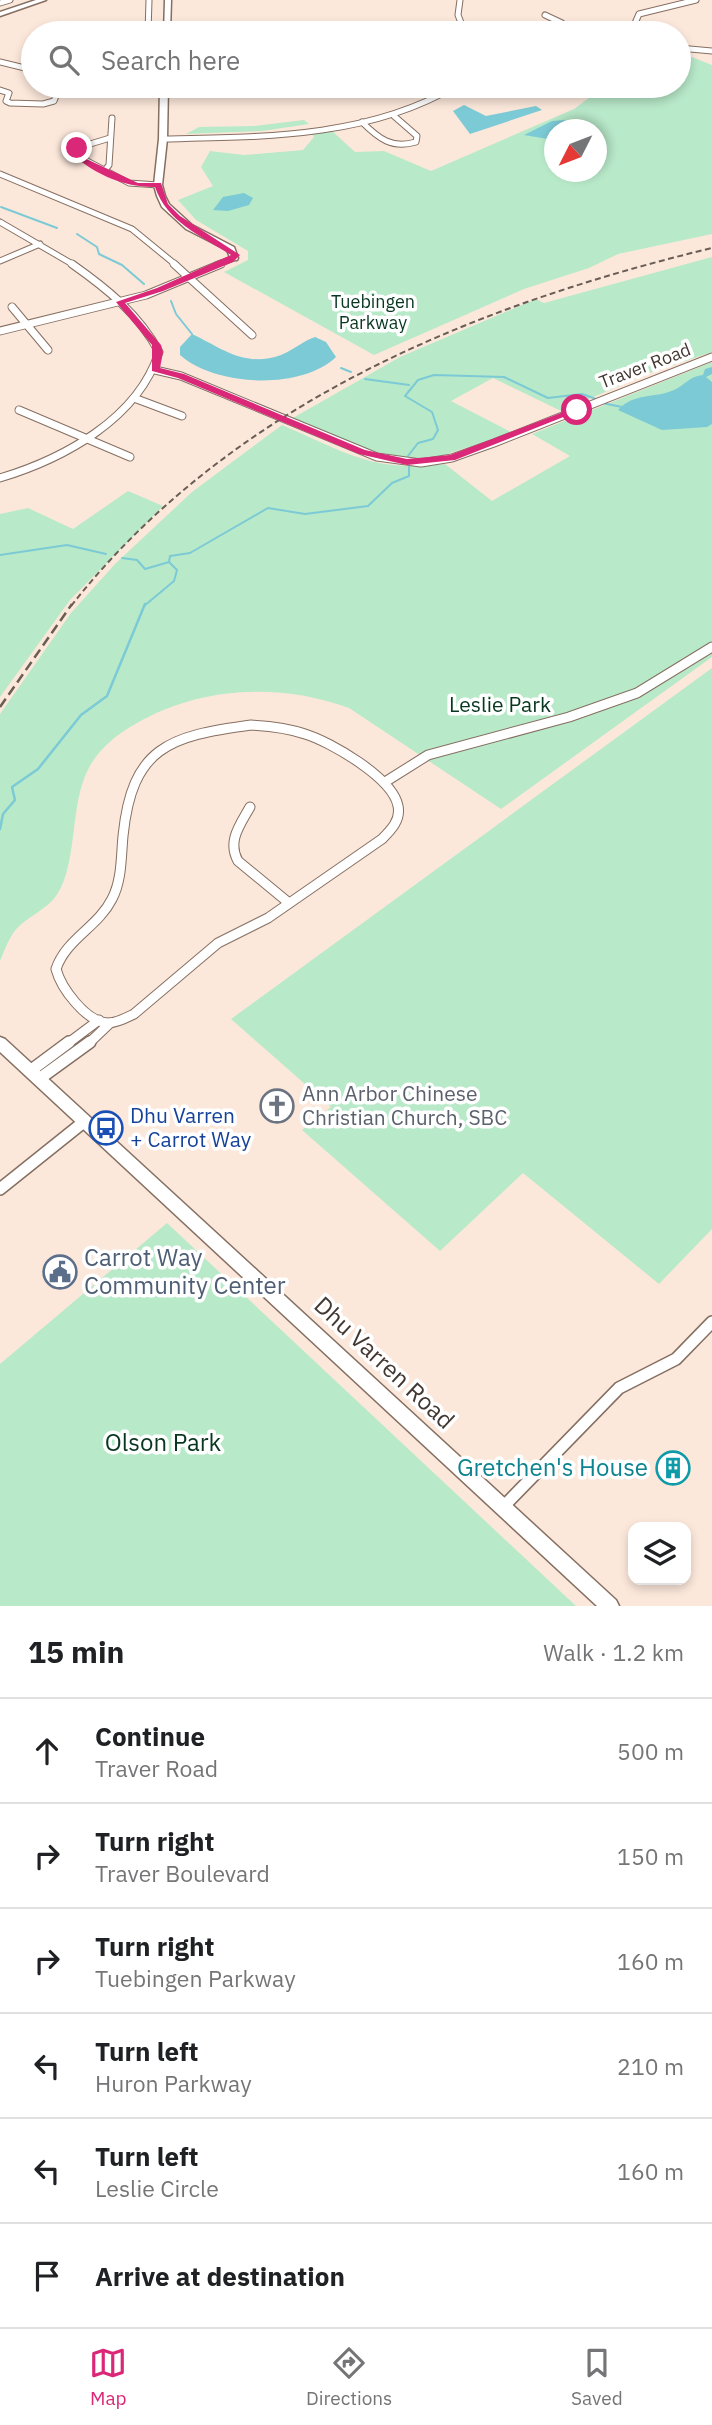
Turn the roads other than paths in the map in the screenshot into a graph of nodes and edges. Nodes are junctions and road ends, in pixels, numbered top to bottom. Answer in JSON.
{"nodes":[{"id":1,"x":10,"y":0,"type":"edge"},
{"id":2,"x":36,"y":0,"type":"edge"},
{"id":3,"x":43,"y":0,"type":"edge"},
{"id":4,"x":149,"y":0,"type":"edge"},
{"id":5,"x":168,"y":0,"type":"edge"},
{"id":6,"x":460,"y":0,"type":"edge"},
{"id":7,"x":696,"y":0,"type":"edge"},
{"id":8,"x":0,"y":3,"type":"edge"},
{"id":9,"x":0,"y":13,"type":"edge"},
{"id":10,"x":545,"y":15,"type":"dead end"},
{"id":11,"x":148,"y":21,"type":"edge"},
{"id":12,"x":167,"y":21,"type":"edge"},
{"id":13,"x":460,"y":21,"type":"edge"},
{"id":14,"x":558,"y":21,"type":"edge"},
{"id":15,"x":635,"y":21,"type":"edge"},
{"id":16,"x":710,"y":50,"type":"edge"},
{"id":17,"x":691,"y":52,"type":"edge"},
{"id":18,"x":0,"y":62,"type":"edge"},
{"id":19,"x":21,"y":67,"type":"edge"},
{"id":20,"x":0,"y":90,"type":"edge"},
{"id":21,"x":0,"y":97,"type":"edge"},
{"id":22,"x":8,"y":97,"type":"junction"},
{"id":23,"x":55,"y":98,"type":"edge"},
{"id":24,"x":164,"y":98,"type":"edge"},
{"id":25,"x":437,"y":98,"type":"edge"},
{"id":26,"x":394,"y":116,"type":"junction"},
{"id":27,"x":112,"y":118,"type":"dead end"},
{"id":28,"x":362,"y":122,"type":"junction"},
{"id":29,"x":110,"y":138,"type":"junction"},
{"id":30,"x":163,"y":139,"type":"junction"},
{"id":31,"x":105,"y":170,"type":"junction"},
{"id":32,"x":0,"y":174,"type":"edge"},
{"id":33,"x":158,"y":185,"type":"junction"},
{"id":34,"x":0,"y":222,"type":"edge"},
{"id":35,"x":40,"y":244,"type":"junction"},
{"id":36,"x":234,"y":258,"type":"joint"},
{"id":37,"x":0,"y":261,"type":"edge"},
{"id":38,"x":191,"y":277,"type":"junction"},
{"id":39,"x":120,"y":302,"type":"junction"},
{"id":40,"x":12,"y":307,"type":"dead end"},
{"id":41,"x":26,"y":323,"type":"junction"},
{"id":42,"x":0,"y":331,"type":"edge"},
{"id":43,"x":252,"y":335,"type":"dead end"},
{"id":44,"x":48,"y":350,"type":"dead end"},
{"id":45,"x":712,"y":357,"type":"edge"},
{"id":46,"x":155,"y":370,"type":"junction"},
{"id":47,"x":134,"y":398,"type":"junction"},
{"id":48,"x":19,"y":410,"type":"dead end"},
{"id":49,"x":182,"y":416,"type":"dead end"},
{"id":50,"x":86,"y":437,"type":"junction"},
{"id":51,"x":130,"y":457,"type":"dead end"},
{"id":52,"x":0,"y":478,"type":"edge"},
{"id":53,"x":712,"y":648,"type":"edge"},
{"id":54,"x":385,"y":782,"type":"junction"},
{"id":55,"x":250,"y":807,"type":"dead end"},
{"id":56,"x":289,"y":903,"type":"junction"},
{"id":57,"x":104,"y":1022,"type":"junction"},
{"id":58,"x":0,"y":1043,"type":"edge"},
{"id":59,"x":35,"y":1075,"type":"junction"},
{"id":60,"x":85,"y":1121,"type":"junction"},
{"id":61,"x":0,"y":1189,"type":"edge"},
{"id":62,"x":712,"y":1322,"type":"edge"},
{"id":63,"x":505,"y":1506,"type":"junction"},
{"id":64,"x":610,"y":1606,"type":"edge"}],
"edges":[{"from":1,"to":8,"type":"street"},
{"from":2,"to":9,"type":"main road"},
{"from":3,"to":9,"type":"main road"},
{"from":4,"to":11,"type":"street"},
{"from":5,"to":12,"type":"main road"},
{"from":6,"to":13,"type":"street"},
{"from":7,"to":15,"type":"street"},
{"from":10,"to":14,"type":"street"},
{"from":16,"to":17,"type":"street"},
{"from":18,"to":19,"type":"street"},
{"from":20,"to":22,"type":"street"},
{"from":21,"to":22,"type":"street"},
{"from":22,"to":23,"type":"street"},
{"from":24,"to":30,"type":"main road"},
{"from":25,"to":26,"type":"street"},
{"from":26,"to":28,"type":"street"},
{"from":26,"to":28,"type":"street"},
{"from":27,"to":29,"type":"street"},
{"from":28,"to":30,"type":"street"},
{"from":29,"to":31,"type":"street"},
{"from":29,"to":31,"type":"street"},
{"from":30,"to":33,"type":"main road"},
{"from":31,"to":33,"type":"street"},
{"from":32,"to":38,"type":"street"},
{"from":33,"to":36,"type":"main road"},
{"from":34,"to":35,"type":"street"},
{"from":35,"to":37,"type":"street"},
{"from":35,"to":39,"type":"street"},
{"from":36,"to":38,"type":"street"},
{"from":38,"to":39,"type":"street"},
{"from":38,"to":43,"type":"street"},
{"from":39,"to":41,"type":"street"},
{"from":39,"to":46,"type":"street"},
{"from":40,"to":41,"type":"street"},
{"from":41,"to":42,"type":"street"},
{"from":41,"to":44,"type":"street"},
{"from":45,"to":46,"type":"street","name":"Traver Road"},
{"from":46,"to":47,"type":"street"},
{"from":47,"to":49,"type":"street"},
{"from":47,"to":50,"type":"street"},
{"from":48,"to":50,"type":"street"},
{"from":50,"to":51,"type":"street"},
{"from":50,"to":52,"type":"street"},
{"from":53,"to":54,"type":"street"},
{"from":54,"to":56,"type":"street"},
{"from":54,"to":57,"type":"street"},
{"from":55,"to":56,"type":"street"},
{"from":56,"to":57,"type":"street"},
{"from":57,"to":59,"type":"street"},
{"from":58,"to":59,"type":"main road","name":"Dhu Varren Road"},
{"from":59,"to":60,"type":"main road","name":"Dhu Varren Road"},
{"from":60,"to":61,"type":"street"},
{"from":60,"to":63,"type":"main road","name":"Dhu Varren Road"},
{"from":62,"to":63,"type":"street"},
{"from":63,"to":64,"type":"main road","name":"Dhu Varren Road"}]}
